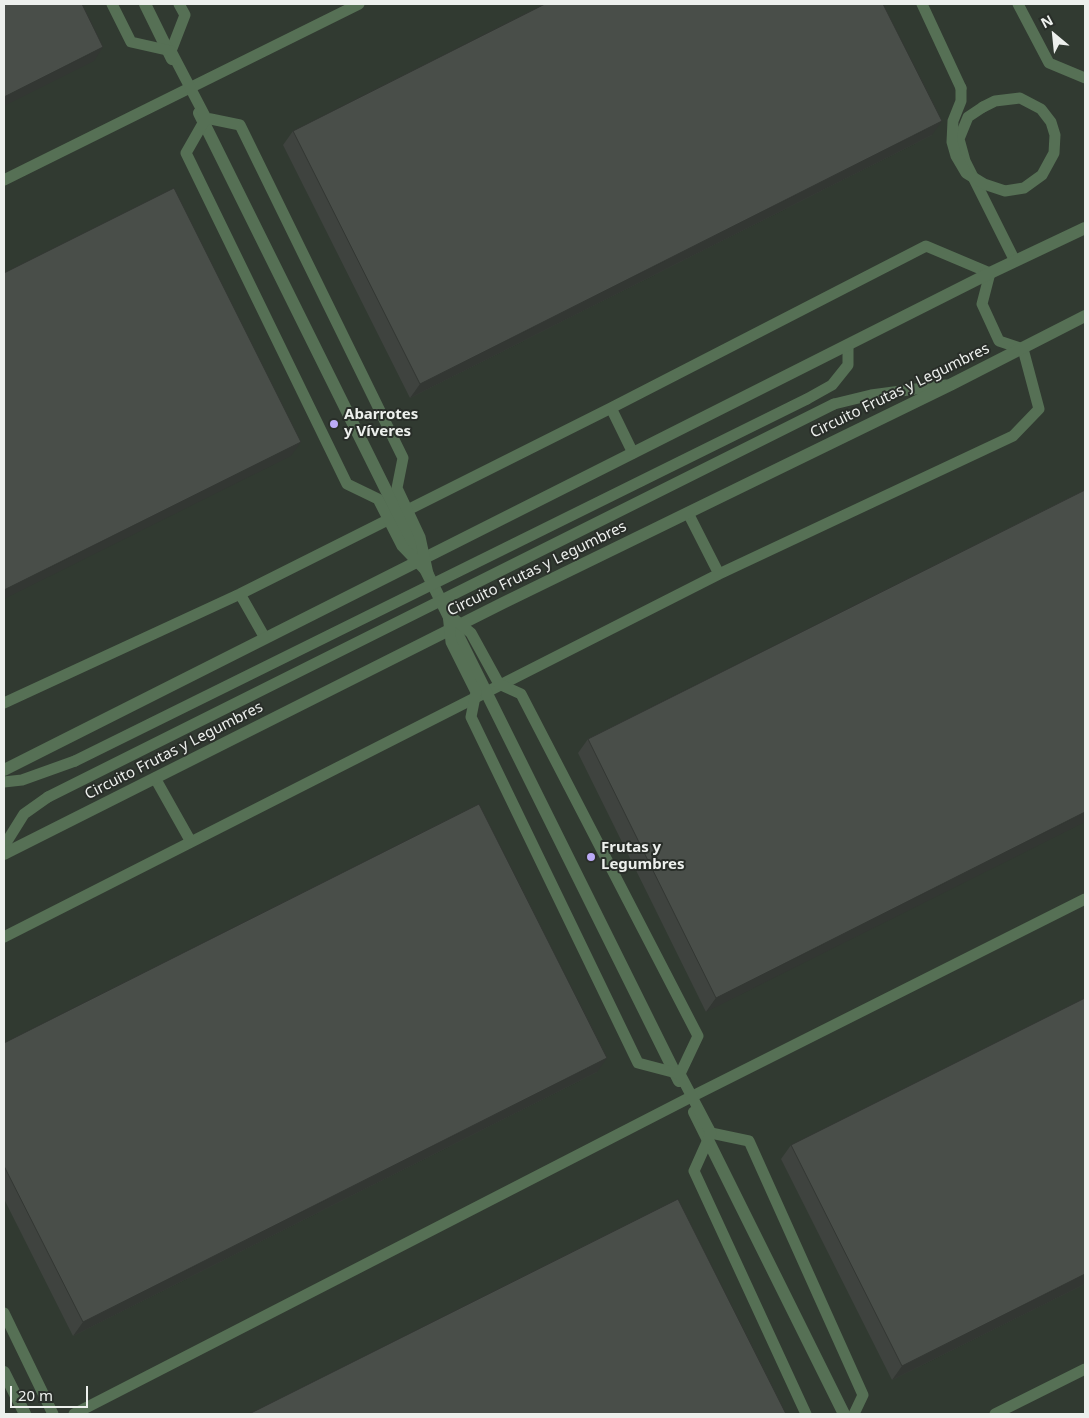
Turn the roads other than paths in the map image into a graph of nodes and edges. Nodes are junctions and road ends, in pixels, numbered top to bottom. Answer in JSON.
{"nodes":[{"id":1,"x":112,"y":4,"type":"edge"},
{"id":2,"x":145,"y":4,"type":"edge"},
{"id":3,"x":179,"y":4,"type":"edge"},
{"id":4,"x":359,"y":4,"type":"edge"},
{"id":5,"x":922,"y":4,"type":"edge"},
{"id":6,"x":1018,"y":4,"type":"edge"},
{"id":7,"x":172,"y":51,"type":"junction"},
{"id":8,"x":1085,"y":78,"type":"edge"},
{"id":9,"x":187,"y":90,"type":"junction"},
{"id":10,"x":206,"y":118,"type":"junction"},
{"id":11,"x":4,"y":180,"type":"edge"},
{"id":12,"x":1085,"y":228,"type":"edge"},
{"id":13,"x":1015,"y":261,"type":"junction"},
{"id":14,"x":990,"y":273,"type":"junction"},
{"id":15,"x":1085,"y":316,"type":"edge"},
{"id":16,"x":848,"y":345,"type":"junction"},
{"id":17,"x":1023,"y":349,"type":"junction"},
{"id":18,"x":952,"y":384,"type":"junction"},
{"id":19,"x":612,"y":408,"type":"junction"},
{"id":20,"x":633,"y":453,"type":"junction"},
{"id":21,"x":688,"y":513,"type":"junction"},
{"id":22,"x":399,"y":515,"type":"junction"},
{"id":23,"x":421,"y":560,"type":"junction"},
{"id":24,"x":719,"y":574,"type":"junction"},
{"id":25,"x":431,"y":579,"type":"junction"},
{"id":26,"x":240,"y":594,"type":"junction"},
{"id":27,"x":441,"y":600,"type":"junction"},
{"id":28,"x":448,"y":614,"type":"junction"},
{"id":29,"x":455,"y":628,"type":"junction"},
{"id":30,"x":265,"y":638,"type":"junction"},
{"id":31,"x":486,"y":690,"type":"junction"},
{"id":32,"x":4,"y":702,"type":"edge"},
{"id":33,"x":4,"y":770,"type":"edge"},
{"id":34,"x":155,"y":778,"type":"junction"},
{"id":35,"x":4,"y":782,"type":"edge"},
{"id":36,"x":190,"y":842,"type":"junction"},
{"id":37,"x":4,"y":846,"type":"edge"},
{"id":38,"x":4,"y":854,"type":"edge"},
{"id":39,"x":1085,"y":900,"type":"edge"},
{"id":40,"x":4,"y":938,"type":"edge"},
{"id":41,"x":680,"y":1074,"type":"junction"},
{"id":42,"x":687,"y":1099,"type":"junction"},
{"id":43,"x":711,"y":1133,"type":"junction"},
{"id":44,"x":4,"y":1313,"type":"edge"},
{"id":45,"x":1085,"y":1368,"type":"edge"},
{"id":46,"x":4,"y":1372,"type":"edge"},
{"id":47,"x":25,"y":1414,"type":"edge"},
{"id":48,"x":53,"y":1414,"type":"edge"},
{"id":49,"x":74,"y":1414,"type":"edge"},
{"id":50,"x":806,"y":1414,"type":"edge"},
{"id":51,"x":844,"y":1414,"type":"edge"},
{"id":52,"x":854,"y":1414,"type":"edge"},
{"id":53,"x":995,"y":1414,"type":"edge"}],
"edges":[{"from":1,"to":7,"type":"lane","bridge":true},
{"from":2,"to":9,"type":"street"},
{"from":3,"to":7,"type":"lane"},
{"from":4,"to":9,"type":"lane"},
{"from":5,"to":13,"type":"lane","bridge":true},
{"from":6,"to":8,"type":"lane"},
{"from":7,"to":10,"type":"lane","bridge":true},
{"from":9,"to":11,"type":"lane"},
{"from":9,"to":22,"type":"street"},
{"from":10,"to":25,"type":"lane","bridge":true},
{"from":10,"to":25,"type":"lane","bridge":true},
{"from":12,"to":13,"type":"street"},
{"from":13,"to":14,"type":"street"},
{"from":14,"to":16,"type":"street"},
{"from":14,"to":17,"type":"lane"},
{"from":14,"to":19,"type":"lane"},
{"from":15,"to":17,"type":"street","name":"Circuito Frutas y Legumbres"},
{"from":16,"to":20,"type":"street"},
{"from":16,"to":25,"type":"lane","bridge":true},
{"from":17,"to":18,"type":"street","name":"Circuito Frutas y Legumbres"},
{"from":17,"to":24,"type":"lane"},
{"from":18,"to":21,"type":"street","name":"Circuito Frutas y Legumbres"},
{"from":18,"to":27,"type":"lane","bridge":true},
{"from":19,"to":20,"type":"lane"},
{"from":19,"to":22,"type":"lane"},
{"from":20,"to":23,"type":"street"},
{"from":21,"to":24,"type":"lane"},
{"from":21,"to":29,"type":"street","name":"Circuito Frutas y Legumbres"},
{"from":22,"to":23,"type":"street"},
{"from":22,"to":26,"type":"lane"},
{"from":23,"to":29,"type":"street"},
{"from":23,"to":30,"type":"street"},
{"from":24,"to":31,"type":"lane"},
{"from":25,"to":27,"type":"lane"},
{"from":25,"to":35,"type":"lane","bridge":true},
{"from":26,"to":30,"type":"lane"},
{"from":26,"to":32,"type":"lane"},
{"from":27,"to":28,"type":"lane","bridge":true},
{"from":27,"to":37,"type":"lane","bridge":true},
{"from":28,"to":41,"type":"lane","bridge":true},
{"from":28,"to":41,"type":"lane","bridge":true},
{"from":29,"to":31,"type":"street"},
{"from":29,"to":34,"type":"street","name":"Circuito Frutas y Legumbres"},
{"from":30,"to":33,"type":"street"},
{"from":31,"to":36,"type":"lane"},
{"from":31,"to":42,"type":"street"},
{"from":34,"to":36,"type":"lane"},
{"from":34,"to":38,"type":"street","name":"Circuito Frutas y Legumbres"},
{"from":36,"to":40,"type":"lane"},
{"from":39,"to":42,"type":"lane"},
{"from":41,"to":43,"type":"lane","bridge":true},
{"from":42,"to":49,"type":"lane"},
{"from":42,"to":51,"type":"street"},
{"from":43,"to":50,"type":"lane","bridge":true},
{"from":43,"to":52,"type":"lane"},
{"from":44,"to":48,"type":"lane"},
{"from":45,"to":53,"type":"lane"},
{"from":46,"to":47,"type":"street"}]}
